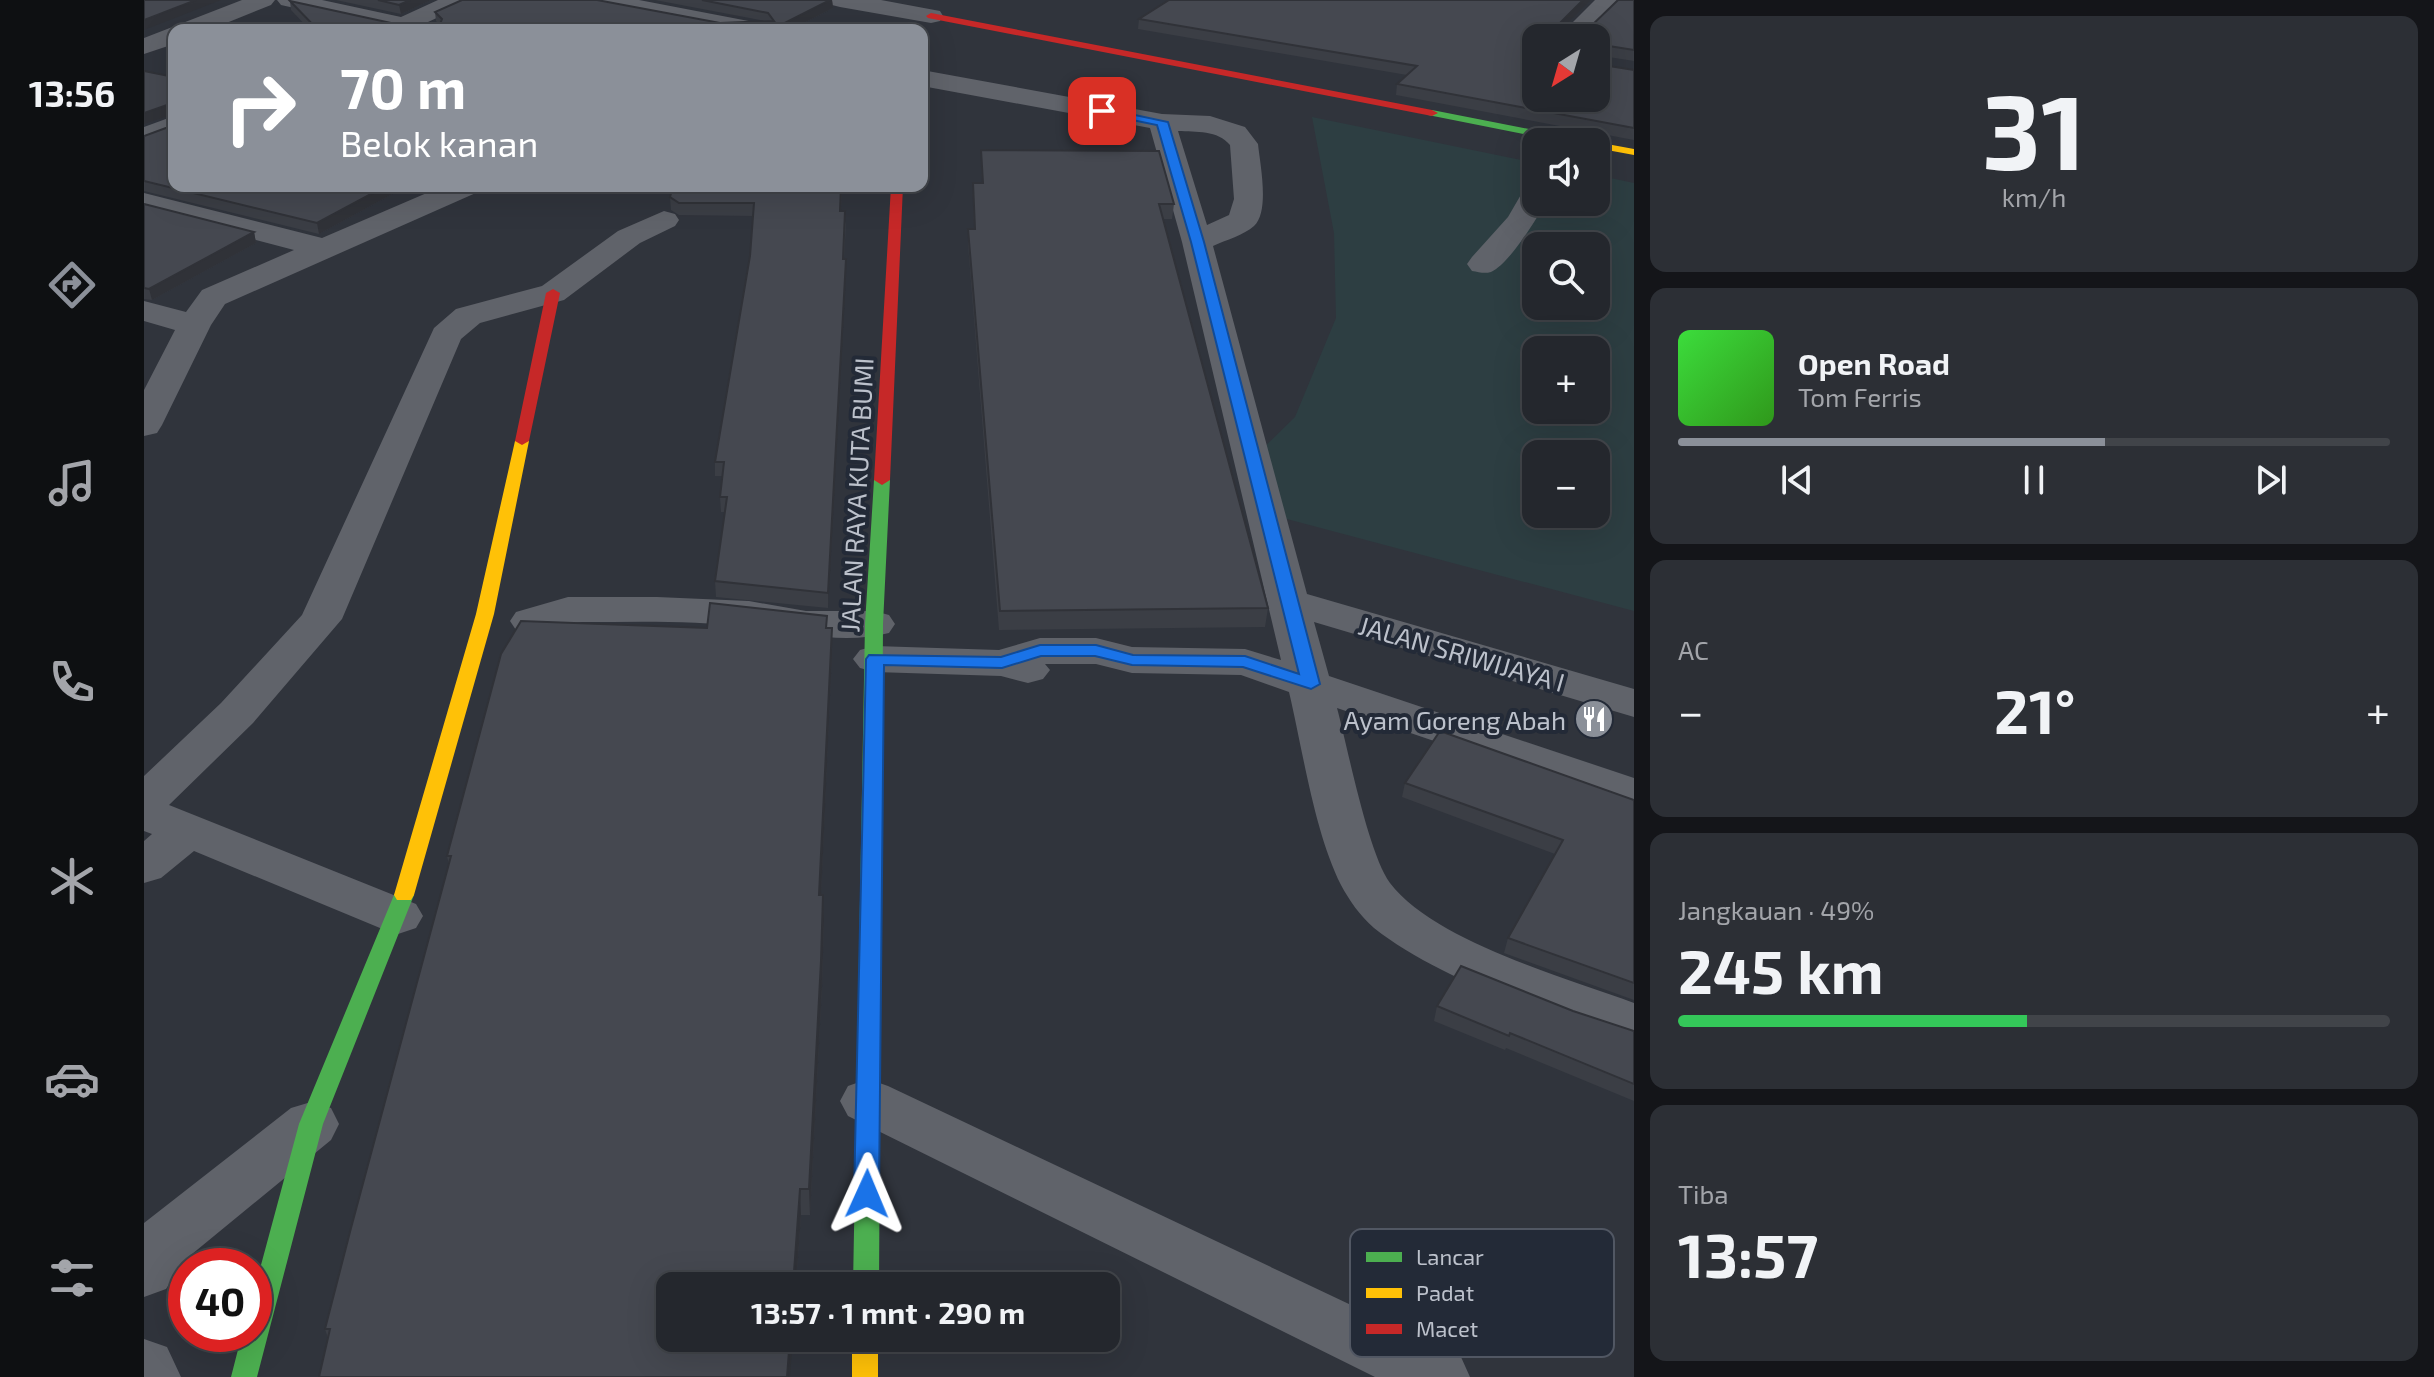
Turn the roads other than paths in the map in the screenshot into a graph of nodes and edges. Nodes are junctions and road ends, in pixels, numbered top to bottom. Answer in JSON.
{"nodes":[{"id":1,"x":263,"y":0,"type":"edge"},
{"id":2,"x":289,"y":0,"type":"edge"},
{"id":3,"x":457,"y":0,"type":"edge"},
{"id":4,"x":601,"y":0,"type":"edge"},
{"id":5,"x":840,"y":0,"type":"edge"},
{"id":6,"x":956,"y":0,"type":"edge"},
{"id":7,"x":987,"y":7,"type":"dead end"},
{"id":8,"x":1610,"y":8,"type":"edge"},
{"id":9,"x":931,"y":16,"type":"junction"},
{"id":10,"x":965,"y":21,"type":"junction"},
{"id":11,"x":202,"y":24,"type":"edge"},
{"id":12,"x":397,"y":24,"type":"edge"},
{"id":13,"x":404,"y":24,"type":"edge"},
{"id":14,"x":727,"y":24,"type":"edge"},
{"id":15,"x":1588,"y":24,"type":"edge"},
{"id":16,"x":168,"y":37,"type":"edge"},
{"id":17,"x":144,"y":47,"type":"edge"},
{"id":18,"x":928,"y":79,"type":"edge"},
{"id":19,"x":144,"y":110,"type":"edge"},
{"id":20,"x":168,"y":116,"type":"edge"},
{"id":21,"x":1162,"y":122,"type":"junction"},
{"id":22,"x":168,"y":127,"type":"edge"},
{"id":23,"x":1522,"y":132,"type":"edge"},
{"id":24,"x":144,"y":137,"type":"edge"},
{"id":25,"x":1610,"y":148,"type":"edge"},
{"id":26,"x":1634,"y":152,"type":"edge"},
{"id":27,"x":454,"y":192,"type":"edge"},
{"id":28,"x":897,"y":192,"type":"edge"},
{"id":29,"x":144,"y":202,"type":"edge"},
{"id":30,"x":1524,"y":216,"type":"edge"},
{"id":31,"x":664,"y":220,"type":"dead end"},
{"id":32,"x":1197,"y":242,"type":"junction"},
{"id":33,"x":326,"y":249,"type":"junction"},
{"id":34,"x":1483,"y":264,"type":"dead end"},
{"id":35,"x":553,"y":293,"type":"junction"},
{"id":36,"x":144,"y":311,"type":"edge"},
{"id":37,"x":194,"y":325,"type":"junction"},
{"id":38,"x":144,"y":425,"type":"edge"},
{"id":39,"x":1290,"y":602,"type":"junction"},
{"id":40,"x":485,"y":614,"type":"junction"},
{"id":41,"x":874,"y":642,"type":"junction"},
{"id":42,"x":1311,"y":684,"type":"junction"},
{"id":43,"x":1634,"y":703,"type":"edge"},
{"id":44,"x":1634,"y":794,"type":"edge"},
{"id":45,"x":144,"y":803,"type":"edge"},
{"id":46,"x":144,"y":813,"type":"edge"},
{"id":47,"x":188,"y":831,"type":"junction"},
{"id":48,"x":144,"y":866,"type":"edge"},
{"id":49,"x":398,"y":916,"type":"junction"},
{"id":50,"x":1634,"y":1024,"type":"edge"},
{"id":51,"x":868,"y":1101,"type":"junction"},
{"id":52,"x":311,"y":1124,"type":"junction"},
{"id":53,"x":144,"y":1271,"type":"edge"},
{"id":54,"x":866,"y":1272,"type":"edge"},
{"id":55,"x":1350,"y":1334,"type":"edge"},
{"id":56,"x":865,"y":1352,"type":"edge"},
{"id":57,"x":1397,"y":1357,"type":"edge"},
{"id":58,"x":144,"y":1367,"type":"edge"},
{"id":59,"x":149,"y":1377,"type":"edge"},
{"id":60,"x":244,"y":1377,"type":"edge"},
{"id":61,"x":865,"y":1377,"type":"edge"},
{"id":62,"x":1438,"y":1377,"type":"edge"}],
"edges":[{"from":1,"to":11,"type":"street"},
{"from":2,"to":12,"type":"street"},
{"from":3,"to":13,"type":"street"},
{"from":4,"to":14,"type":"street"},
{"from":5,"to":9,"type":"street"},
{"from":6,"to":9,"type":"street"},
{"from":7,"to":10,"type":"street"},
{"from":8,"to":15,"type":"street"},
{"from":9,"to":10,"type":"street"},
{"from":10,"to":23,"type":"street"},
{"from":16,"to":17,"type":"street"},
{"from":18,"to":21,"type":"street"},
{"from":19,"to":20,"type":"street"},
{"from":21,"to":32,"type":"street"},
{"from":21,"to":32,"type":"street"},
{"from":22,"to":24,"type":"street"},
{"from":25,"to":26,"type":"street"},
{"from":27,"to":33,"type":"street"},
{"from":28,"to":41,"type":"street","name":"JALAN RAYA KUTA BUMI"},
{"from":29,"to":33,"type":"street"},
{"from":30,"to":34,"type":"street"},
{"from":31,"to":35,"type":"street"},
{"from":32,"to":39,"type":"street"},
{"from":33,"to":37,"type":"street"},
{"from":35,"to":40,"type":"street"},
{"from":35,"to":45,"type":"street"},
{"from":36,"to":37,"type":"street"},
{"from":37,"to":38,"type":"street"},
{"from":39,"to":42,"type":"street"},
{"from":39,"to":43,"type":"street","name":"JALAN SRIWIJAYA I"},
{"from":40,"to":41,"type":"street"},
{"from":40,"to":49,"type":"street"},
{"from":41,"to":42,"type":"street"},
{"from":41,"to":51,"type":"street","name":"JALAN RAYA KUTA BUMI"},
{"from":42,"to":44,"type":"street"},
{"from":42,"to":50,"type":"street"},
{"from":46,"to":47,"type":"street"},
{"from":47,"to":48,"type":"street"},
{"from":47,"to":49,"type":"street"},
{"from":49,"to":52,"type":"street"},
{"from":51,"to":54,"type":"street","name":"JALAN RAYA KUTA BUMI"},
{"from":51,"to":55,"type":"street"},
{"from":52,"to":53,"type":"street"},
{"from":52,"to":60,"type":"street"},
{"from":56,"to":61,"type":"street"},
{"from":57,"to":62,"type":"street"},
{"from":58,"to":59,"type":"street"}]}
